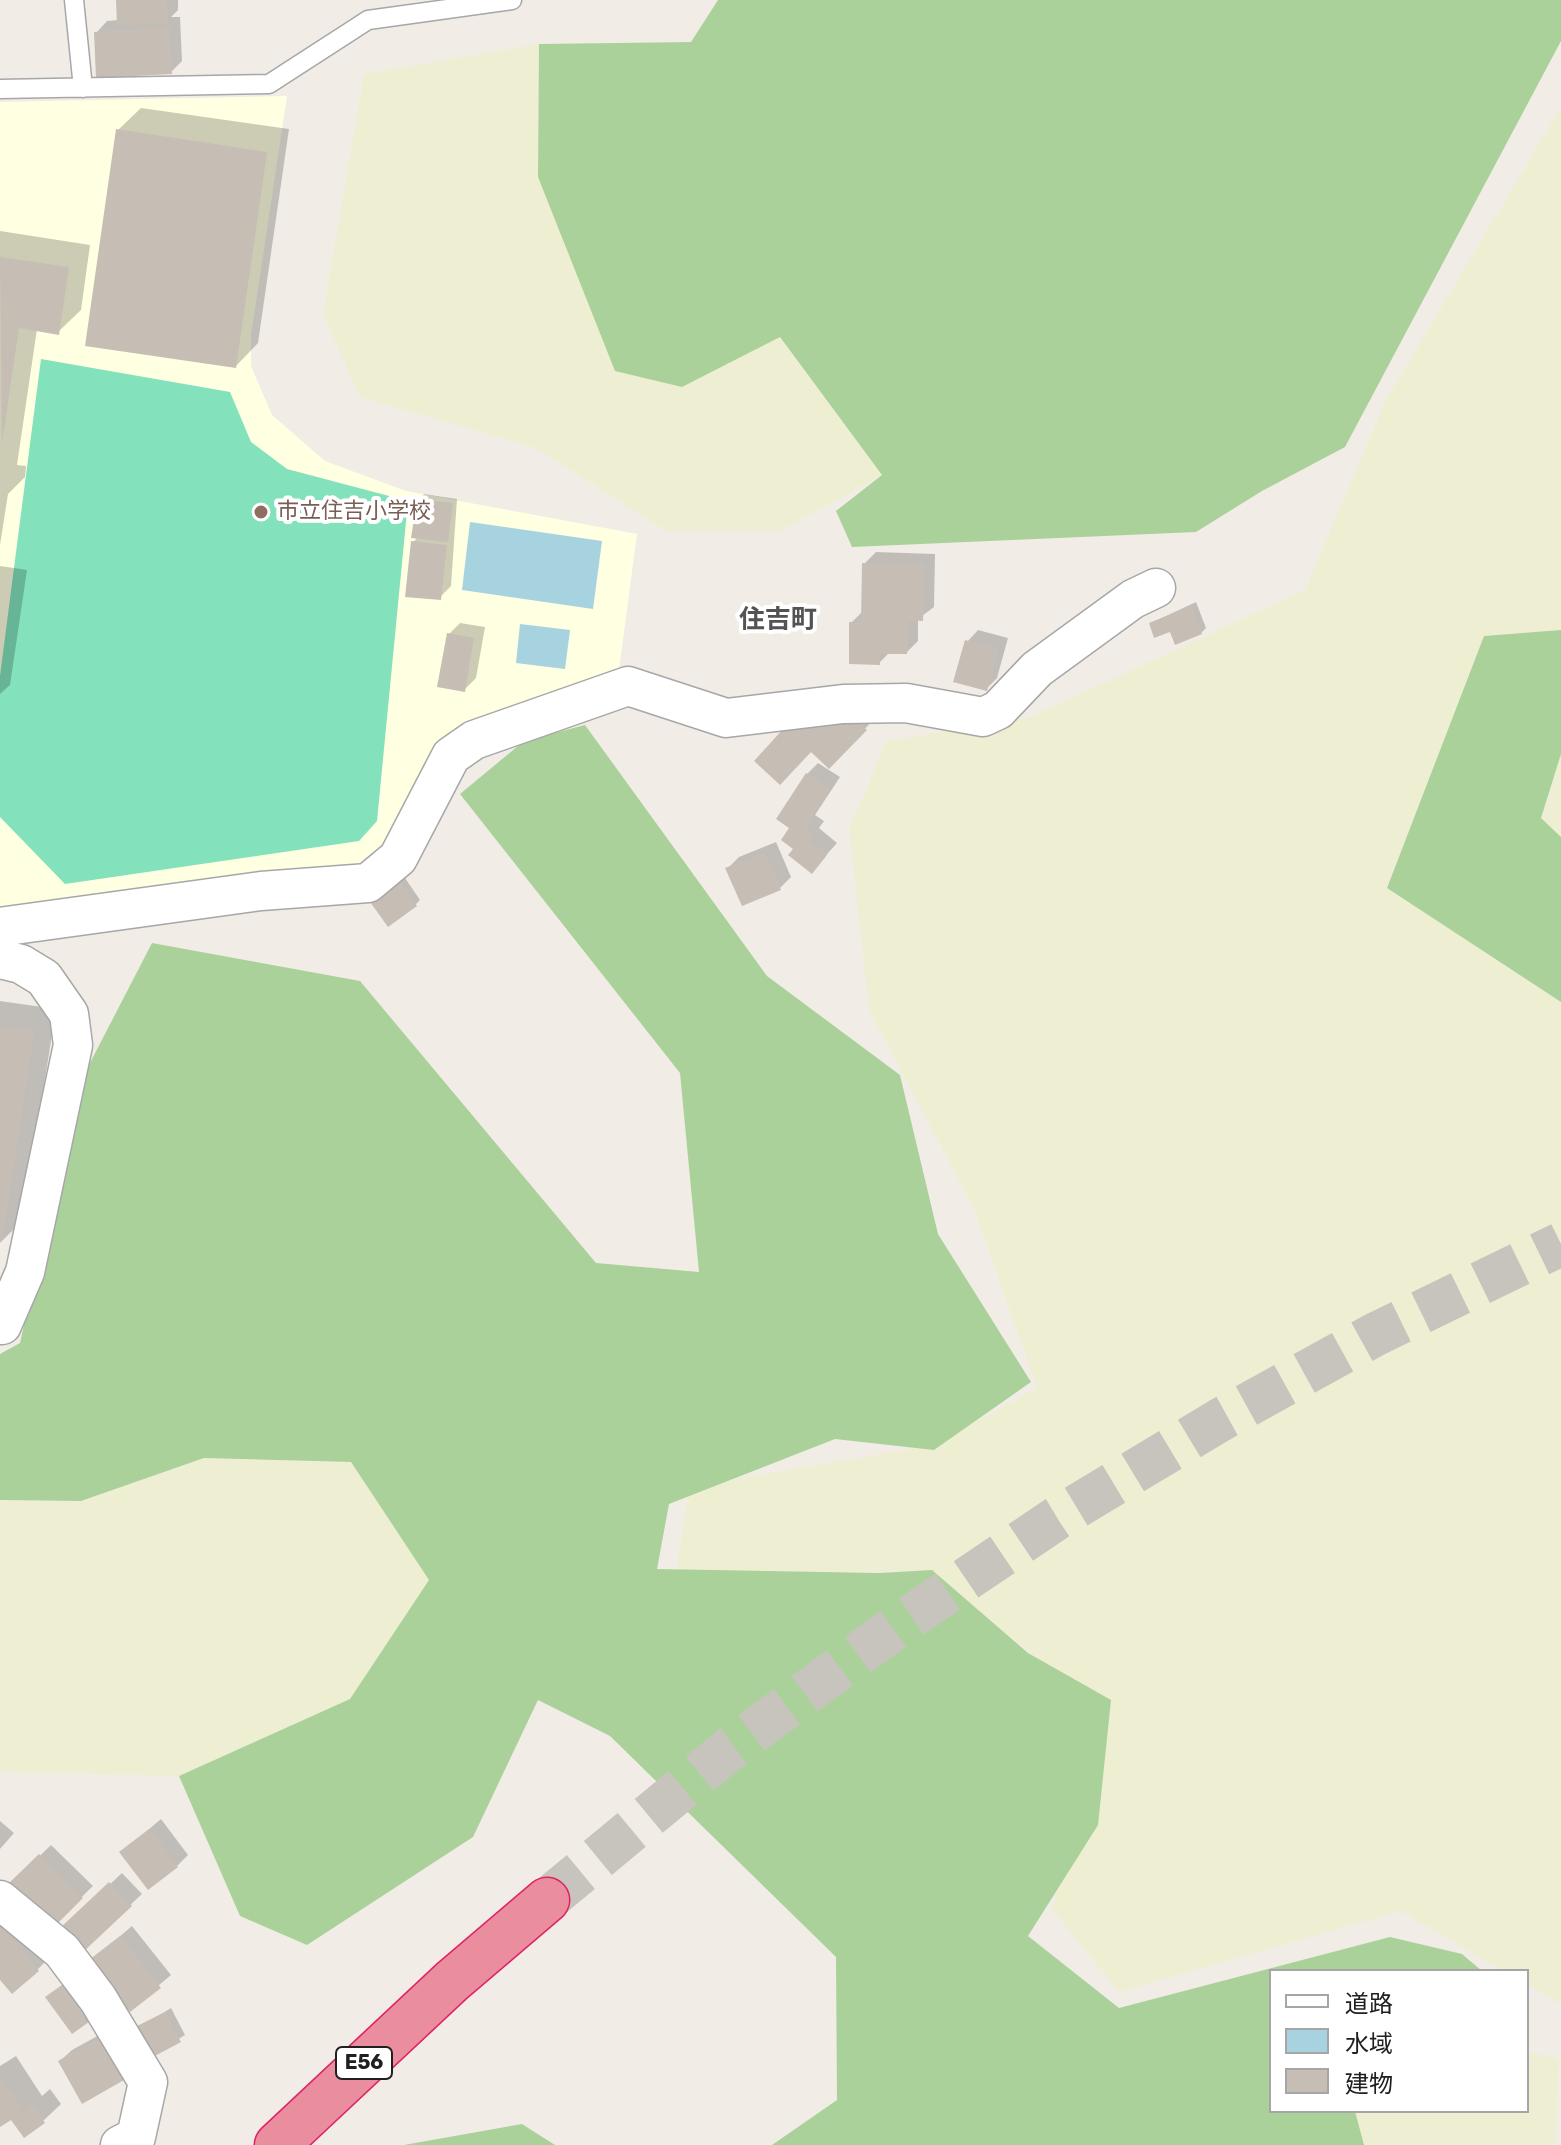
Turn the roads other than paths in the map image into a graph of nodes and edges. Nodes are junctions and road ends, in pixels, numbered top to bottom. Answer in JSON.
{"nodes":[{"id":1,"x":74,"y":0,"type":"edge"},
{"id":2,"x":512,"y":0,"type":"edge"},
{"id":3,"x":83,"y":88,"type":"junction"},
{"id":4,"x":0,"y":89,"type":"edge"},
{"id":5,"x":1156,"y":588,"type":"dead end"},
{"id":6,"x":0,"y":927,"type":"edge"},
{"id":7,"x":0,"y":959,"type":"edge"},
{"id":8,"x":2,"y":1325,"type":"dead end"},
{"id":9,"x":0,"y":1900,"type":"edge"},
{"id":10,"x":547,"y":1900,"type":"tunnel mouth"},
{"id":11,"x":452,"y":1981,"type":"junction"},
{"id":12,"x":120,"y":2145,"type":"edge"},
{"id":13,"x":277,"y":2145,"type":"edge"},
{"id":14,"x":322,"y":2145,"type":"edge"}],
"edges":[{"from":1,"to":3,"type":"lane"},
{"from":2,"to":3,"type":"lane"},
{"from":3,"to":4,"type":"lane"},
{"from":5,"to":6,"type":"street"},
{"from":7,"to":8,"type":"street"},
{"from":9,"to":12,"type":"street"},
{"from":10,"to":11,"type":"highway","number":"E56"},
{"from":11,"to":13,"type":"highway","number":"E56"},
{"from":11,"to":14,"type":"highway"}]}
